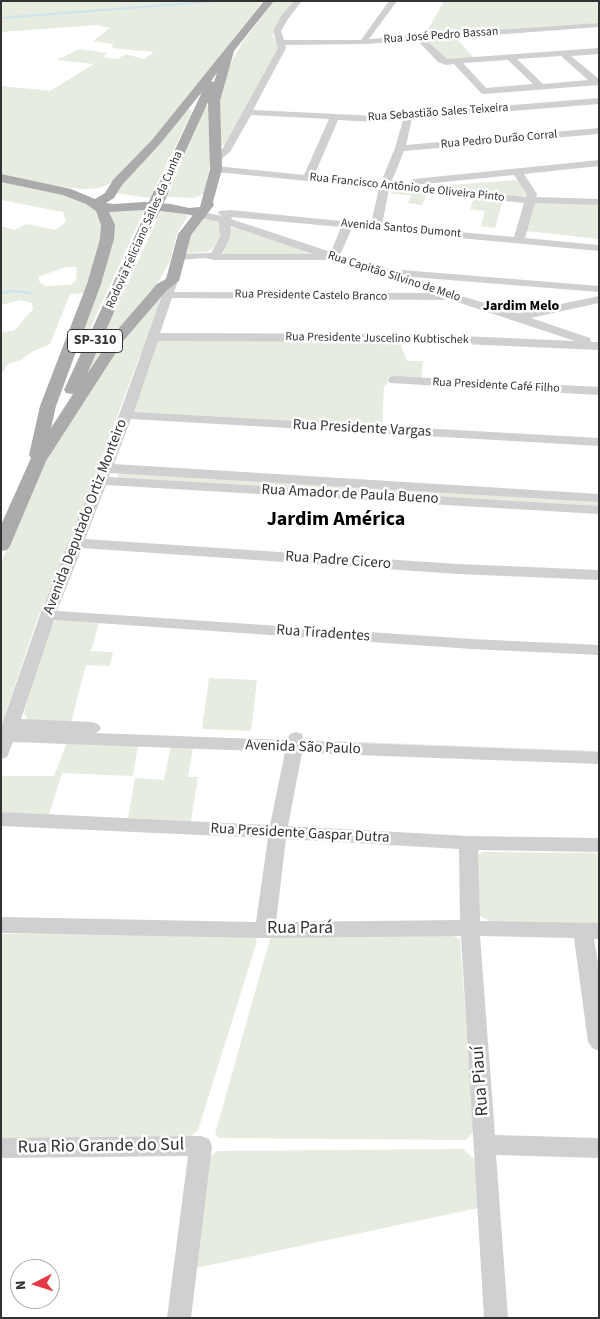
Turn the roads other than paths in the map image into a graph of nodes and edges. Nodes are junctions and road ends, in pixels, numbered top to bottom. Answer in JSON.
{"nodes":[{"id":1,"x":269,"y":1,"type":"edge"},
{"id":2,"x":298,"y":1,"type":"edge"},
{"id":3,"x":393,"y":1,"type":"edge"},
{"id":4,"x":599,"y":25,"type":"edge"},
{"id":5,"x":420,"y":38,"type":"junction"},
{"id":6,"x":513,"y":38,"type":"junction"},
{"id":7,"x":364,"y":42,"type":"junction"},
{"id":8,"x":461,"y":42,"type":"junction"},
{"id":9,"x":282,"y":43,"type":"junction"},
{"id":10,"x":229,"y":51,"type":"junction"},
{"id":11,"x":599,"y":51,"type":"edge"},
{"id":12,"x":564,"y":54,"type":"junction"},
{"id":13,"x":530,"y":56,"type":"junction"},
{"id":14,"x":511,"y":58,"type":"junction"},
{"id":15,"x":478,"y":61,"type":"junction"},
{"id":16,"x":457,"y":62,"type":"junction"},
{"id":17,"x":597,"y":82,"type":"edge"},
{"id":18,"x":541,"y":87,"type":"junction"},
{"id":19,"x":510,"y":90,"type":"junction"},
{"id":20,"x":599,"y":101,"type":"edge"},
{"id":21,"x":524,"y":107,"type":"junction"},
{"id":22,"x":247,"y":112,"type":"junction"},
{"id":23,"x":408,"y":117,"type":"junction"},
{"id":24,"x":334,"y":118,"type":"junction"},
{"id":25,"x":598,"y":132,"type":"edge"},
{"id":26,"x":400,"y":148,"type":"junction"},
{"id":27,"x":599,"y":163,"type":"edge"},
{"id":28,"x":216,"y":164,"type":"junction"},
{"id":29,"x":599,"y":169,"type":"edge"},
{"id":30,"x":519,"y":174,"type":"junction"},
{"id":31,"x":1,"y":178,"type":"edge"},
{"id":32,"x":308,"y":178,"type":"junction"},
{"id":33,"x":118,"y":183,"type":"junction"},
{"id":34,"x":385,"y":185,"type":"junction"},
{"id":35,"x":403,"y":188,"type":"junction"},
{"id":36,"x":55,"y":189,"type":"junction"},
{"id":37,"x":85,"y":192,"type":"junction"},
{"id":38,"x":530,"y":200,"type":"junction"},
{"id":39,"x":599,"y":202,"type":"edge"},
{"id":40,"x":106,"y":204,"type":"junction"},
{"id":41,"x":200,"y":209,"type":"junction"},
{"id":42,"x":227,"y":217,"type":"junction"},
{"id":43,"x":378,"y":223,"type":"junction"},
{"id":44,"x":348,"y":224,"type":"junction"},
{"id":45,"x":520,"y":236,"type":"junction"},
{"id":46,"x":599,"y":240,"type":"edge"},
{"id":47,"x":599,"y":248,"type":"edge"},
{"id":48,"x":178,"y":257,"type":"junction"},
{"id":49,"x":215,"y":257,"type":"junction"},
{"id":50,"x":334,"y":257,"type":"junction"},
{"id":51,"x":390,"y":273,"type":"junction"},
{"id":52,"x":170,"y":288,"type":"junction"},
{"id":53,"x":599,"y":289,"type":"edge"},
{"id":54,"x":454,"y":297,"type":"junction"},
{"id":55,"x":599,"y":299,"type":"edge"},
{"id":56,"x":518,"y":317,"type":"junction"},
{"id":57,"x":154,"y":336,"type":"junction"},
{"id":58,"x":599,"y":346,"type":"edge"},
{"id":59,"x":394,"y":380,"type":"dead end"},
{"id":60,"x":599,"y":391,"type":"edge"},
{"id":61,"x":126,"y":415,"type":"junction"},
{"id":62,"x":599,"y":442,"type":"edge"},
{"id":63,"x":34,"y":467,"type":"junction"},
{"id":64,"x":102,"y":474,"type":"junction"},
{"id":65,"x":599,"y":498,"type":"edge"},
{"id":66,"x":599,"y":510,"type":"edge"},
{"id":67,"x":77,"y":543,"type":"junction"},
{"id":68,"x":1,"y":546,"type":"edge"},
{"id":69,"x":599,"y":575,"type":"edge"},
{"id":70,"x":48,"y":615,"type":"junction"},
{"id":71,"x":599,"y":650,"type":"edge"},
{"id":72,"x":9,"y":730,"type":"junction"},
{"id":73,"x":295,"y":743,"type":"junction"},
{"id":74,"x":599,"y":749,"type":"edge"},
{"id":75,"x":1,"y":753,"type":"edge"},
{"id":76,"x":599,"y":758,"type":"edge"},
{"id":77,"x":1,"y":819,"type":"edge"},
{"id":78,"x":278,"y":832,"type":"junction"},
{"id":79,"x":468,"y":843,"type":"junction"},
{"id":80,"x":599,"y":845,"type":"edge"},
{"id":81,"x":1,"y":925,"type":"edge"},
{"id":82,"x":470,"y":928,"type":"junction"},
{"id":83,"x":265,"y":930,"type":"junction"},
{"id":84,"x":591,"y":931,"type":"edge"},
{"id":85,"x":599,"y":1042,"type":"edge"},
{"id":86,"x":485,"y":1145,"type":"junction"},
{"id":87,"x":1,"y":1148,"type":"edge"},
{"id":88,"x":599,"y":1148,"type":"edge"},
{"id":89,"x":179,"y":1318,"type":"edge"},
{"id":90,"x":496,"y":1318,"type":"edge"}],
"edges":[{"from":1,"to":10,"type":"main road","number":"SP-310"},
{"from":2,"to":9,"type":"street"},
{"from":3,"to":7,"type":"street"},
{"from":4,"to":6,"type":"street","name":"Rua José Pedro Bassan"},
{"from":5,"to":7,"type":"street","name":"Rua José Pedro Bassan"},
{"from":5,"to":8,"type":"street","name":"Rua José Pedro Bassan"},
{"from":5,"to":16,"type":"street"},
{"from":6,"to":8,"type":"street","name":"Rua José Pedro Bassan"},
{"from":6,"to":13,"type":"street"},
{"from":7,"to":9,"type":"street","name":"Rua José Pedro Bassan"},
{"from":8,"to":15,"type":"street"},
{"from":9,"to":22,"type":"street"},
{"from":10,"to":28,"type":"main road"},
{"from":10,"to":33,"type":"main road"},
{"from":10,"to":63,"type":"main road","name":"Rodovia Feliciano Salles da Cunha","number":"SP-310","bridge":true},
{"from":11,"to":12,"type":"street"},
{"from":12,"to":13,"type":"street"},
{"from":12,"to":17,"type":"street"},
{"from":13,"to":14,"type":"street"},
{"from":14,"to":15,"type":"street"},
{"from":14,"to":18,"type":"street"},
{"from":15,"to":16,"type":"street"},
{"from":16,"to":19,"type":"street"},
{"from":17,"to":18,"type":"street"},
{"from":18,"to":19,"type":"street"},
{"from":19,"to":21,"type":"street"},
{"from":20,"to":21,"type":"street","name":"Rua Sebastião Sales Teixeira"},
{"from":21,"to":23,"type":"street","name":"Rua Sebastião Sales Teixeira"},
{"from":22,"to":24,"type":"street","name":"Rua Sebastião Sales Teixeira"},
{"from":22,"to":28,"type":"street"},
{"from":23,"to":24,"type":"street","name":"Rua Sebastião Sales Teixeira"},
{"from":23,"to":26,"type":"street"},
{"from":24,"to":32,"type":"street"},
{"from":25,"to":26,"type":"street","name":"Rua Pedro Durão Corral"},
{"from":26,"to":34,"type":"street"},
{"from":27,"to":30,"type":"street"},
{"from":28,"to":32,"type":"street","name":"Rua Francisco Antônio de Oliveira Pinto"},
{"from":28,"to":41,"type":"main road"},
{"from":29,"to":30,"type":"street"},
{"from":30,"to":34,"type":"street"},
{"from":30,"to":35,"type":"street"},
{"from":30,"to":38,"type":"street"},
{"from":31,"to":36,"type":"main road"},
{"from":32,"to":34,"type":"street","name":"Rua Francisco Antônio de Oliveira Pinto"},
{"from":33,"to":37,"type":"main road"},
{"from":33,"to":40,"type":"main road"},
{"from":34,"to":35,"type":"street","name":"Rua Francisco Antônio de Oliveira Pinto"},
{"from":34,"to":43,"type":"street"},
{"from":35,"to":38,"type":"street","name":"Rua Francisco Antônio de Oliveira Pinto"},
{"from":36,"to":37,"type":"main road"},
{"from":36,"to":40,"type":"main road"},
{"from":37,"to":40,"type":"main road"},
{"from":38,"to":39,"type":"street","name":"Rua Francisco Antônio de Oliveira Pinto"},
{"from":38,"to":45,"type":"street"},
{"from":40,"to":41,"type":"main road"},
{"from":40,"to":41,"type":"main road"},
{"from":40,"to":63,"type":"main road"},
{"from":41,"to":42,"type":"street","name":"Rua Capitão Silvino de Melo"},
{"from":41,"to":43,"type":"street","name":"Avenida Santos Dumont"},
{"from":41,"to":48,"type":"main road"},
{"from":42,"to":44,"type":"street","name":"Avenida Santos Dumont"},
{"from":42,"to":49,"type":"street"},
{"from":42,"to":50,"type":"street","name":"Rua Capitão Silvino de Melo"},
{"from":43,"to":44,"type":"street","name":"Avenida Santos Dumont"},
{"from":43,"to":45,"type":"street","name":"Avenida Santos Dumont"},
{"from":44,"to":50,"type":"street"},
{"from":45,"to":46,"type":"street","name":"Avenida Santos Dumont"},
{"from":45,"to":47,"type":"street","name":"Avenida Santos Dumont"},
{"from":48,"to":49,"type":"street"},
{"from":48,"to":52,"type":"main road"},
{"from":49,"to":50,"type":"street"},
{"from":50,"to":51,"type":"street","name":"Rua Capitão Silvino de Melo"},
{"from":51,"to":53,"type":"street"},
{"from":51,"to":54,"type":"street","name":"Rua Capitão Silvino de Melo"},
{"from":52,"to":54,"type":"street","name":"Rua Presidente Castelo Branco"},
{"from":52,"to":57,"type":"street","name":"Avenida Deputado Ortiz Monteiro"},
{"from":52,"to":63,"type":"main road"},
{"from":54,"to":56,"type":"street","name":"Rua Capitão Silvino de Melo"},
{"from":55,"to":56,"type":"street"},
{"from":56,"to":58,"type":"street","name":"Rua Capitão Silvino de Melo"},
{"from":57,"to":58,"type":"street","name":"Rua Presidente Juscelino Kubtischek"},
{"from":57,"to":61,"type":"street","name":"Avenida Deputado Ortiz Monteiro"},
{"from":59,"to":60,"type":"street","name":"Rua Presidente Café Filho"},
{"from":61,"to":62,"type":"street","name":"Rua Presidente Vargas"},
{"from":61,"to":64,"type":"street","name":"Avenida Deputado Ortiz Monteiro"},
{"from":63,"to":68,"type":"main road","name":"Rodovia Feliciano Salles da Cunha","number":"SP-310"},
{"from":64,"to":65,"type":"street","name":"Rua Amador de Paula Bueno"},
{"from":64,"to":66,"type":"street","name":"Rua Amador de Paula Bueno"},
{"from":64,"to":67,"type":"street","name":"Avenida Deputado Ortiz Monteiro"},
{"from":67,"to":69,"type":"street","name":"Rua Padre Cicero"},
{"from":67,"to":70,"type":"street","name":"Avenida Deputado Ortiz Monteiro"},
{"from":70,"to":71,"type":"street","name":"Rua Tiradentes"},
{"from":70,"to":72,"type":"street","name":"Avenida Deputado Ortiz Monteiro"},
{"from":72,"to":73,"type":"street","name":"Avenida São Paulo"},
{"from":72,"to":75,"type":"street","name":"Avenida Deputado Ortiz Monteiro"},
{"from":73,"to":74,"type":"street","name":"Avenida São Paulo"},
{"from":73,"to":76,"type":"street","name":"Avenida São Paulo"},
{"from":73,"to":78,"type":"street"},
{"from":77,"to":78,"type":"street","name":"Rua Presidente Gaspar Dutra"},
{"from":78,"to":79,"type":"street","name":"Rua Presidente Gaspar Dutra"},
{"from":78,"to":83,"type":"street"},
{"from":79,"to":80,"type":"street","name":"Rua Presidente Gaspar Dutra"},
{"from":79,"to":82,"type":"street","name":"Rua Piauí"},
{"from":81,"to":83,"type":"street","name":"Rua Pará"},
{"from":82,"to":83,"type":"street","name":"Rua Pará"},
{"from":82,"to":84,"type":"street","name":"Rua Pará"},
{"from":82,"to":86,"type":"street","name":"Rua Piauí"},
{"from":84,"to":85,"type":"street"},
{"from":86,"to":88,"type":"street"},
{"from":86,"to":90,"type":"street","name":"Rua Piauí"},
{"from":87,"to":89,"type":"street","name":"Rua Rio Grande do Sul"}]}
